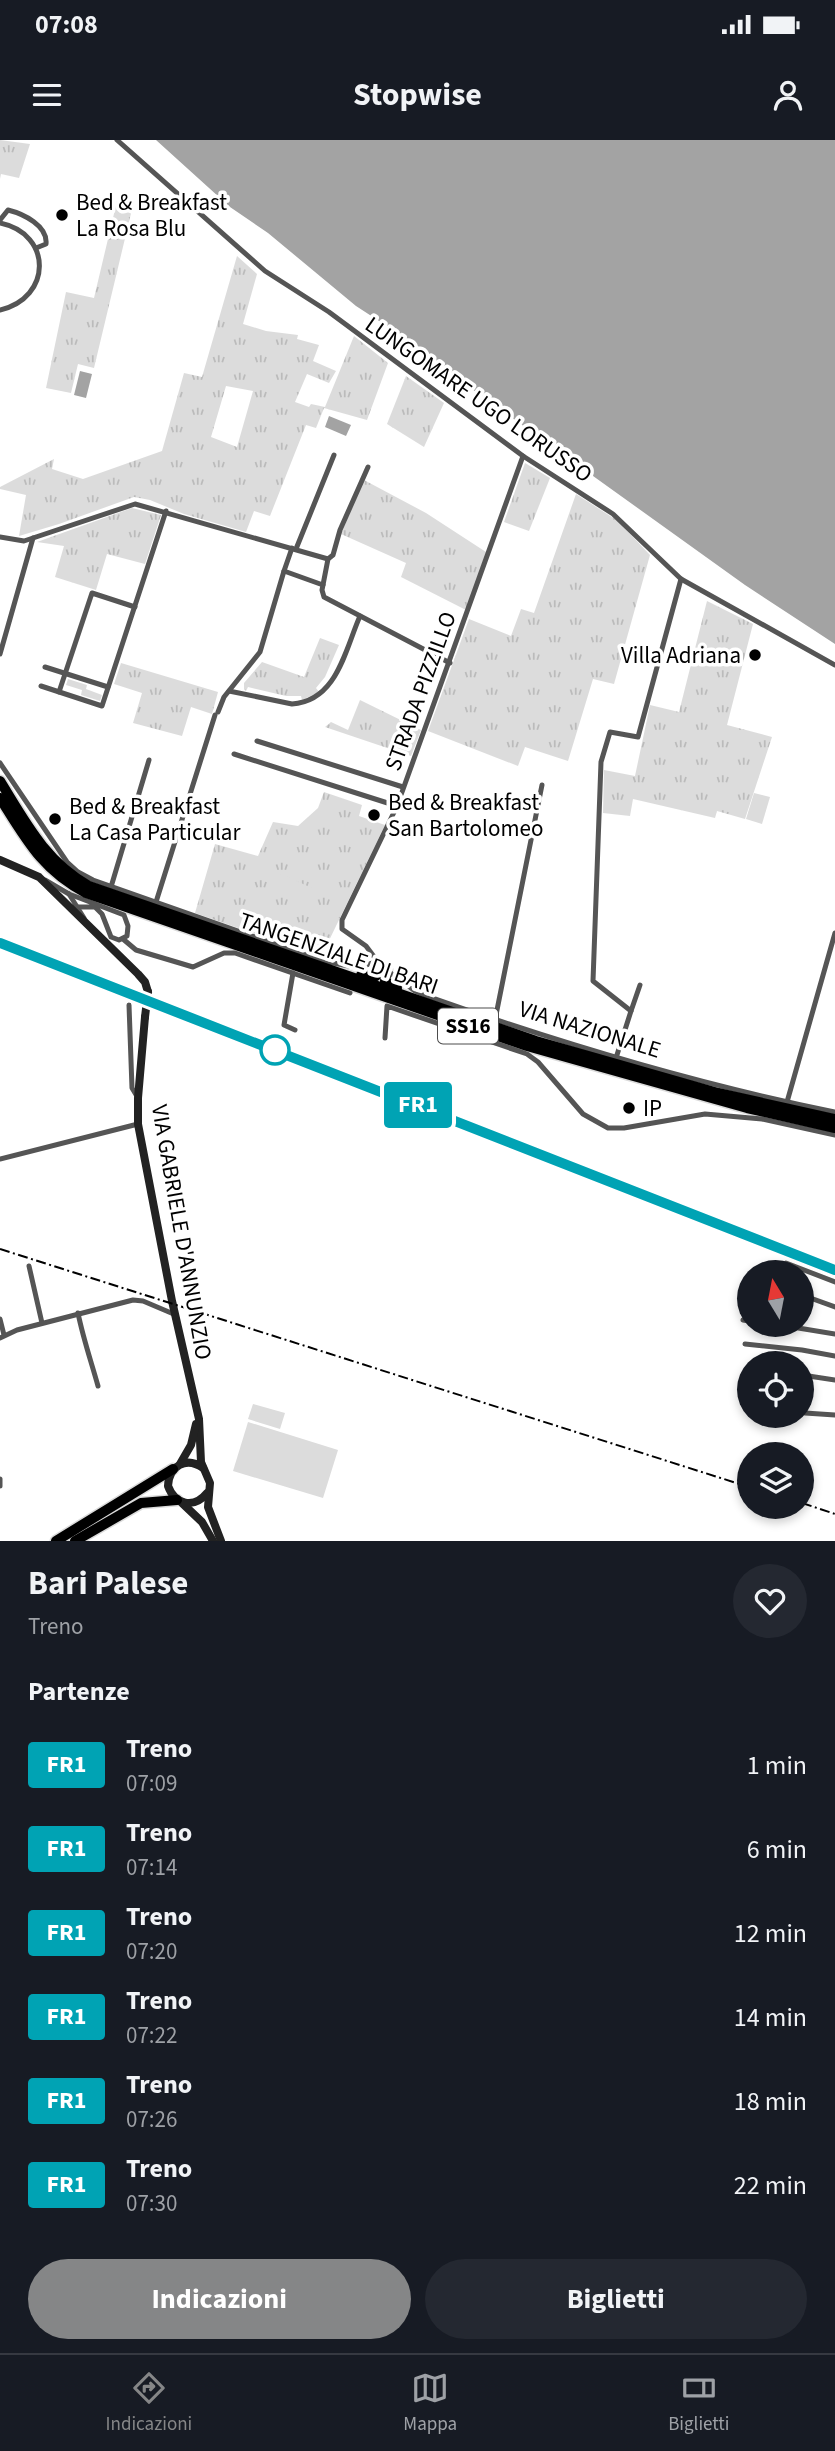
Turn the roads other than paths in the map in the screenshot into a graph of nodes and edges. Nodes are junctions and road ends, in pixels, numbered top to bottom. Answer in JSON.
{"nodes":[{"id":1,"x":117,"y":140,"type":"edge"},
{"id":2,"x":0,"y":222,"type":"edge"},
{"id":3,"x":36,"y":248,"type":"junction"},
{"id":4,"x":0,"y":310,"type":"edge"},
{"id":5,"x":334,"y":455,"type":"dead end"},
{"id":6,"x":523,"y":456,"type":"junction"},
{"id":7,"x":368,"y":467,"type":"dead end"},
{"id":8,"x":166,"y":511,"type":"junction"},
{"id":9,"x":0,"y":537,"type":"edge"},
{"id":10,"x":33,"y":538,"type":"junction"},
{"id":11,"x":294,"y":548,"type":"junction"},
{"id":12,"x":328,"y":559,"type":"junction"},
{"id":13,"x":284,"y":571,"type":"junction"},
{"id":14,"x":681,"y":579,"type":"junction"},
{"id":15,"x":323,"y":585,"type":"junction"},
{"id":16,"x":135,"y":607,"type":"junction"},
{"id":17,"x":360,"y":616,"type":"junction"},
{"id":18,"x":0,"y":654,"type":"edge"},
{"id":19,"x":450,"y":663,"type":"junction"},
{"id":20,"x":835,"y":665,"type":"edge"},
{"id":21,"x":46,"y":667,"type":"dead end"},
{"id":22,"x":65,"y":673,"type":"junction"},
{"id":23,"x":41,"y":686,"type":"dead end"},
{"id":24,"x":108,"y":687,"type":"junction"},
{"id":25,"x":229,"y":691,"type":"junction"},
{"id":26,"x":59,"y":692,"type":"junction"},
{"id":27,"x":257,"y":741,"type":"dead end"},
{"id":28,"x":234,"y":754,"type":"dead end"},
{"id":29,"x":149,"y":760,"type":"dead end"},
{"id":30,"x":0,"y":763,"type":"edge"},
{"id":31,"x":0,"y":781,"type":"edge"},
{"id":32,"x":542,"y":785,"type":"dead end"},
{"id":33,"x":403,"y":787,"type":"junction"},
{"id":34,"x":0,"y":798,"type":"edge"},
{"id":35,"x":397,"y":806,"type":"junction"},
{"id":36,"x":0,"y":860,"type":"edge"},
{"id":37,"x":111,"y":887,"type":"junction"},
{"id":38,"x":66,"y":897,"type":"junction"},
{"id":39,"x":156,"y":902,"type":"junction"},
{"id":40,"x":74,"y":907,"type":"junction"},
{"id":41,"x":88,"y":908,"type":"junction"},
{"id":42,"x":83,"y":916,"type":"junction"},
{"id":43,"x":89,"y":927,"type":"junction"},
{"id":44,"x":835,"y":933,"type":"edge"},
{"id":45,"x":123,"y":939,"type":"junction"},
{"id":46,"x":317,"y":965,"type":"junction"},
{"id":47,"x":381,"y":966,"type":"junction"},
{"id":48,"x":293,"y":973,"type":"junction"},
{"id":49,"x":640,"y":985,"type":"dead end"},
{"id":50,"x":350,"y":993,"type":"dead end"},
{"id":51,"x":408,"y":997,"type":"junction"},
{"id":52,"x":129,"y":1005,"type":"dead end"},
{"id":53,"x":631,"y":1011,"type":"junction"},
{"id":54,"x":495,"y":1020,"type":"junction"},
{"id":55,"x":295,"y":1030,"type":"dead end"},
{"id":56,"x":385,"y":1038,"type":"dead end"},
{"id":57,"x":616,"y":1058,"type":"junction"},
{"id":58,"x":138,"y":1098,"type":"junction"},
{"id":59,"x":787,"y":1102,"type":"junction"},
{"id":60,"x":835,"y":1112,"type":"edge"},
{"id":61,"x":835,"y":1119,"type":"edge"},
{"id":62,"x":138,"y":1124,"type":"junction"},
{"id":63,"x":835,"y":1128,"type":"edge"},
{"id":64,"x":835,"y":1135,"type":"edge"},
{"id":65,"x":0,"y":1158,"type":"edge"},
{"id":66,"x":29,"y":1266,"type":"dead end"},
{"id":67,"x":814,"y":1274,"type":"edge"},
{"id":68,"x":835,"y":1282,"type":"edge"},
{"id":69,"x":814,"y":1299,"type":"edge"},
{"id":70,"x":835,"y":1307,"type":"edge"},
{"id":71,"x":78,"y":1313,"type":"junction"},
{"id":72,"x":176,"y":1315,"type":"junction"},
{"id":73,"x":0,"y":1319,"type":"edge"},
{"id":74,"x":42,"y":1323,"type":"junction"},
{"id":75,"x":814,"y":1331,"type":"edge"},
{"id":76,"x":835,"y":1334,"type":"edge"},
{"id":77,"x":2,"y":1336,"type":"edge"},
{"id":78,"x":745,"y":1344,"type":"dead end"},
{"id":79,"x":835,"y":1356,"type":"edge"},
{"id":80,"x":814,"y":1377,"type":"edge"},
{"id":81,"x":835,"y":1380,"type":"edge"},
{"id":82,"x":98,"y":1386,"type":"dead end"},
{"id":83,"x":196,"y":1411,"type":"junction"},
{"id":84,"x":814,"y":1414,"type":"edge"},
{"id":85,"x":835,"y":1415,"type":"edge"},
{"id":86,"x":176,"y":1466,"type":"junction"},
{"id":87,"x":205,"y":1470,"type":"junction"},
{"id":88,"x":0,"y":1479,"type":"edge"},
{"id":89,"x":1,"y":1486,"type":"edge"},
{"id":90,"x":209,"y":1489,"type":"junction"},
{"id":91,"x":179,"y":1501,"type":"junction"},
{"id":92,"x":121,"y":1508,"type":"junction"},
{"id":93,"x":216,"y":1538,"type":"edge"},
{"id":94,"x":56,"y":1541,"type":"edge"},
{"id":95,"x":75,"y":1541,"type":"edge"}],
"edges":[{"from":1,"to":6,"type":"street","name":"LUNGOMARE UGO LORUSSO"},
{"from":2,"to":3,"type":"street"},
{"from":2,"to":3,"type":"street"},
{"from":3,"to":4,"type":"street"},
{"from":5,"to":11,"type":"street"},
{"from":6,"to":14,"type":"street","name":"LUNGOMARE UGO LORUSSO"},
{"from":6,"to":19,"type":"street","name":"STRADA PIZZILLO"},
{"from":7,"to":12,"type":"street"},
{"from":8,"to":10,"type":"street"},
{"from":8,"to":11,"type":"street"},
{"from":8,"to":16,"type":"street"},
{"from":9,"to":10,"type":"street"},
{"from":10,"to":18,"type":"street"},
{"from":11,"to":12,"type":"street"},
{"from":11,"to":13,"type":"street"},
{"from":12,"to":15,"type":"street"},
{"from":13,"to":15,"type":"street"},
{"from":13,"to":25,"type":"street"},
{"from":14,"to":20,"type":"street","name":"LUNGOMARE UGO LORUSSO"},
{"from":14,"to":53,"type":"street"},
{"from":15,"to":17,"type":"street"},
{"from":16,"to":22,"type":"street"},
{"from":16,"to":24,"type":"street"},
{"from":17,"to":19,"type":"street"},
{"from":17,"to":25,"type":"street"},
{"from":19,"to":33,"type":"street","name":"STRADA PIZZILLO"},
{"from":21,"to":22,"type":"street"},
{"from":22,"to":24,"type":"street"},
{"from":22,"to":26,"type":"street"},
{"from":23,"to":26,"type":"street"},
{"from":24,"to":26,"type":"street"},
{"from":25,"to":39,"type":"street"},
{"from":27,"to":33,"type":"street"},
{"from":28,"to":35,"type":"street"},
{"from":29,"to":37,"type":"street"},
{"from":30,"to":37,"type":"street"},
{"from":31,"to":46,"type":"highway","name":"TANGENZIALE DI BARI","number":"SS16"},
{"from":32,"to":54,"type":"street"},
{"from":33,"to":35,"type":"street","name":"STRADA PIZZILLO"},
{"from":34,"to":63,"type":"highway","name":"TANGENZIALE DI BARI","number":"SS16"},
{"from":35,"to":47,"type":"street","name":"STRADA PIZZILLO"},
{"from":36,"to":38,"type":"street"},
{"from":37,"to":39,"type":"street"},
{"from":38,"to":40,"type":"street"},
{"from":38,"to":45,"type":"street"},
{"from":39,"to":47,"type":"street"},
{"from":40,"to":41,"type":"street"},
{"from":40,"to":42,"type":"street"},
{"from":40,"to":43,"type":"street"},
{"from":41,"to":42,"type":"street"},
{"from":41,"to":45,"type":"street"},
{"from":42,"to":43,"type":"street"},
{"from":43,"to":58,"type":"street","name":"VIA GABRIELE D'ANNUNZIO","bridge":true},
{"from":44,"to":59,"type":"street"},
{"from":45,"to":48,"type":"street"},
{"from":46,"to":47,"type":"highway"},
{"from":46,"to":51,"type":"highway","name":"TANGENZIALE DI BARI","number":"SS16"},
{"from":47,"to":51,"type":"highway"},
{"from":47,"to":54,"type":"street","name":"VIA NAZIONALE"},
{"from":48,"to":50,"type":"street"},
{"from":48,"to":55,"type":"street"},
{"from":49,"to":53,"type":"street"},
{"from":51,"to":61,"type":"highway","name":"TANGENZIALE DI BARI","number":"SS16"},
{"from":52,"to":58,"type":"street"},
{"from":53,"to":57,"type":"street"},
{"from":54,"to":57,"type":"street","name":"VIA NAZIONALE"},
{"from":56,"to":64,"type":"street"},
{"from":57,"to":59,"type":"street","name":"VIA NAZIONALE"},
{"from":58,"to":62,"type":"street","name":"VIA GABRIELE D'ANNUNZIO"},
{"from":59,"to":60,"type":"street","name":"VIA NAZIONALE"},
{"from":62,"to":65,"type":"street"},
{"from":62,"to":72,"type":"street","name":"VIA GABRIELE D'ANNUNZIO"},
{"from":66,"to":74,"type":"street"},
{"from":67,"to":68,"type":"street"},
{"from":69,"to":70,"type":"street"},
{"from":71,"to":72,"type":"street"},
{"from":71,"to":74,"type":"street"},
{"from":71,"to":82,"type":"street"},
{"from":72,"to":83,"type":"street","name":"VIA GABRIELE D'ANNUNZIO"},
{"from":73,"to":77,"type":"street"},
{"from":74,"to":77,"type":"street"},
{"from":75,"to":76,"type":"street"},
{"from":78,"to":79,"type":"street"},
{"from":80,"to":81,"type":"street"},
{"from":83,"to":86,"type":"street"},
{"from":83,"to":87,"type":"street","name":"VIA GABRIELE D'ANNUNZIO"},
{"from":84,"to":85,"type":"street"},
{"from":86,"to":87,"type":"street"},
{"from":86,"to":91,"type":"street"},
{"from":86,"to":92,"type":"highway"},
{"from":87,"to":90,"type":"street"},
{"from":88,"to":89,"type":"street"},
{"from":90,"to":91,"type":"street"},
{"from":90,"to":93,"type":"street"},
{"from":91,"to":92,"type":"highway"},
{"from":91,"to":93,"type":"street"},
{"from":92,"to":94,"type":"highway"},
{"from":92,"to":95,"type":"highway"}]}
